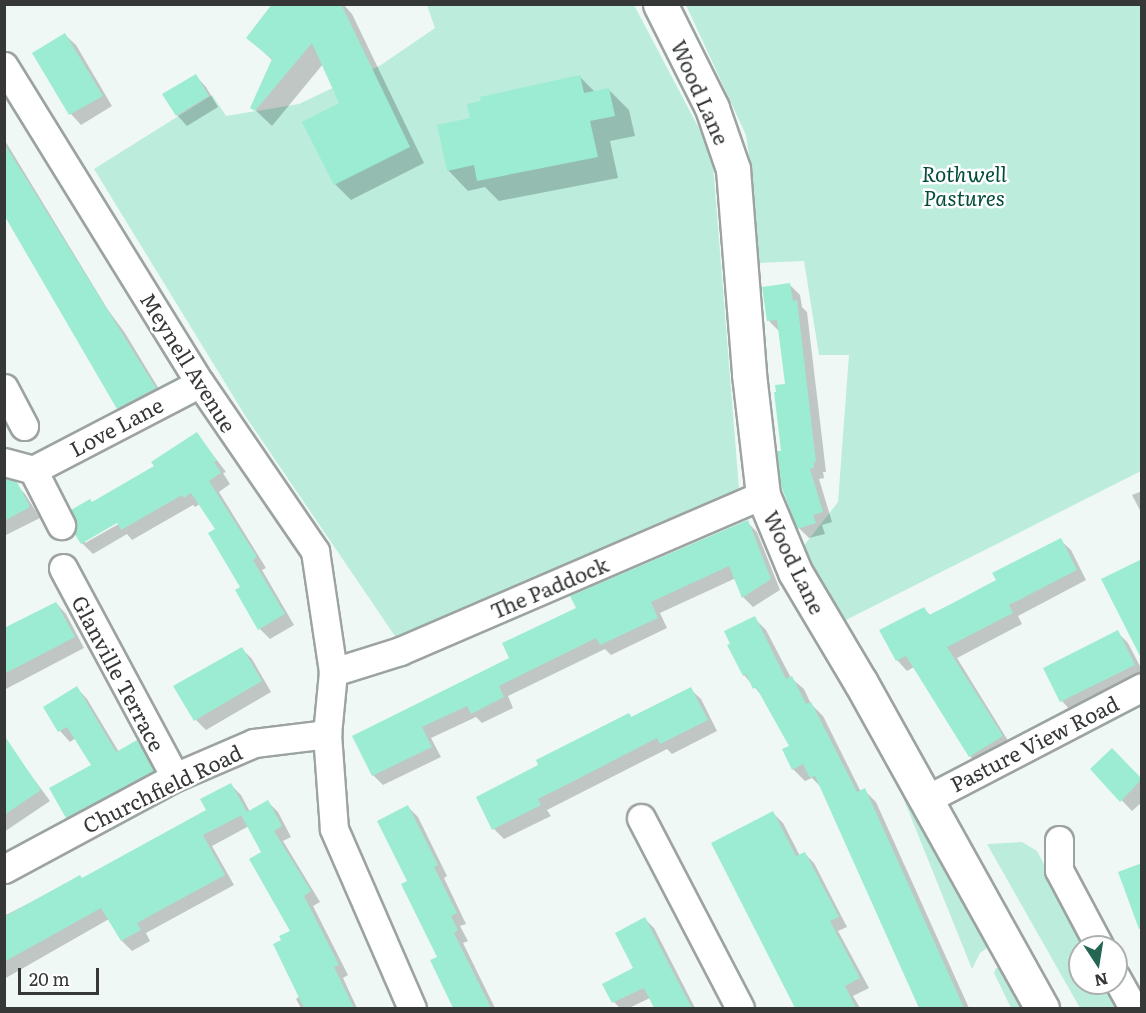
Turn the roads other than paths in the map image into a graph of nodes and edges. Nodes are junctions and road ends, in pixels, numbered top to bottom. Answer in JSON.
{"nodes":[{"id":1,"x":660,"y":4,"type":"edge"},
{"id":2,"x":4,"y":66,"type":"edge"},
{"id":3,"x":200,"y":383,"type":"junction"},
{"id":4,"x":6,"y":397,"type":"edge"},
{"id":5,"x":24,"y":426,"type":"dead end"},
{"id":6,"x":4,"y":462,"type":"edge"},
{"id":7,"x":33,"y":470,"type":"junction"},
{"id":8,"x":763,"y":495,"type":"junction"},
{"id":9,"x":61,"y":525,"type":"dead end"},
{"id":10,"x":63,"y":568,"type":"dead end"},
{"id":11,"x":333,"y":672,"type":"junction"},
{"id":12,"x":1142,"y":687,"type":"edge"},
{"id":13,"x":327,"y":734,"type":"junction"},
{"id":14,"x":175,"y":777,"type":"junction"},
{"id":15,"x":927,"y":799,"type":"junction"},
{"id":16,"x":641,"y":818,"type":"dead end"},
{"id":17,"x":1059,"y":840,"type":"dead end"},
{"id":18,"x":4,"y":869,"type":"edge"},
{"id":19,"x":1094,"y":935,"type":"edge"},
{"id":20,"x":412,"y":1008,"type":"edge"},
{"id":21,"x":740,"y":1008,"type":"edge"},
{"id":22,"x":1042,"y":1008,"type":"edge"}],
"edges":[{"from":1,"to":8,"type":"street","name":"Wood Lane"},
{"from":2,"to":3,"type":"street","name":"Meynell Avenue"},
{"from":3,"to":7,"type":"street","name":"Love Lane"},
{"from":3,"to":11,"type":"street","name":"Meynell Avenue"},
{"from":4,"to":5,"type":"street"},
{"from":6,"to":7,"type":"street"},
{"from":7,"to":9,"type":"street"},
{"from":8,"to":11,"type":"street","name":"The Paddock"},
{"from":8,"to":15,"type":"street","name":"Wood Lane"},
{"from":10,"to":14,"type":"street","name":"Glanville Terrace"},
{"from":11,"to":13,"type":"street","name":"Meynell Avenue"},
{"from":12,"to":15,"type":"street","name":"Pasture View Road"},
{"from":13,"to":14,"type":"street","name":"Churchfield Road"},
{"from":13,"to":20,"type":"street","name":"Meynell Avenue"},
{"from":14,"to":18,"type":"street","name":"Churchfield Road"},
{"from":15,"to":22,"type":"street","name":"Wood Lane"},
{"from":16,"to":21,"type":"street"},
{"from":17,"to":19,"type":"street"}]}
